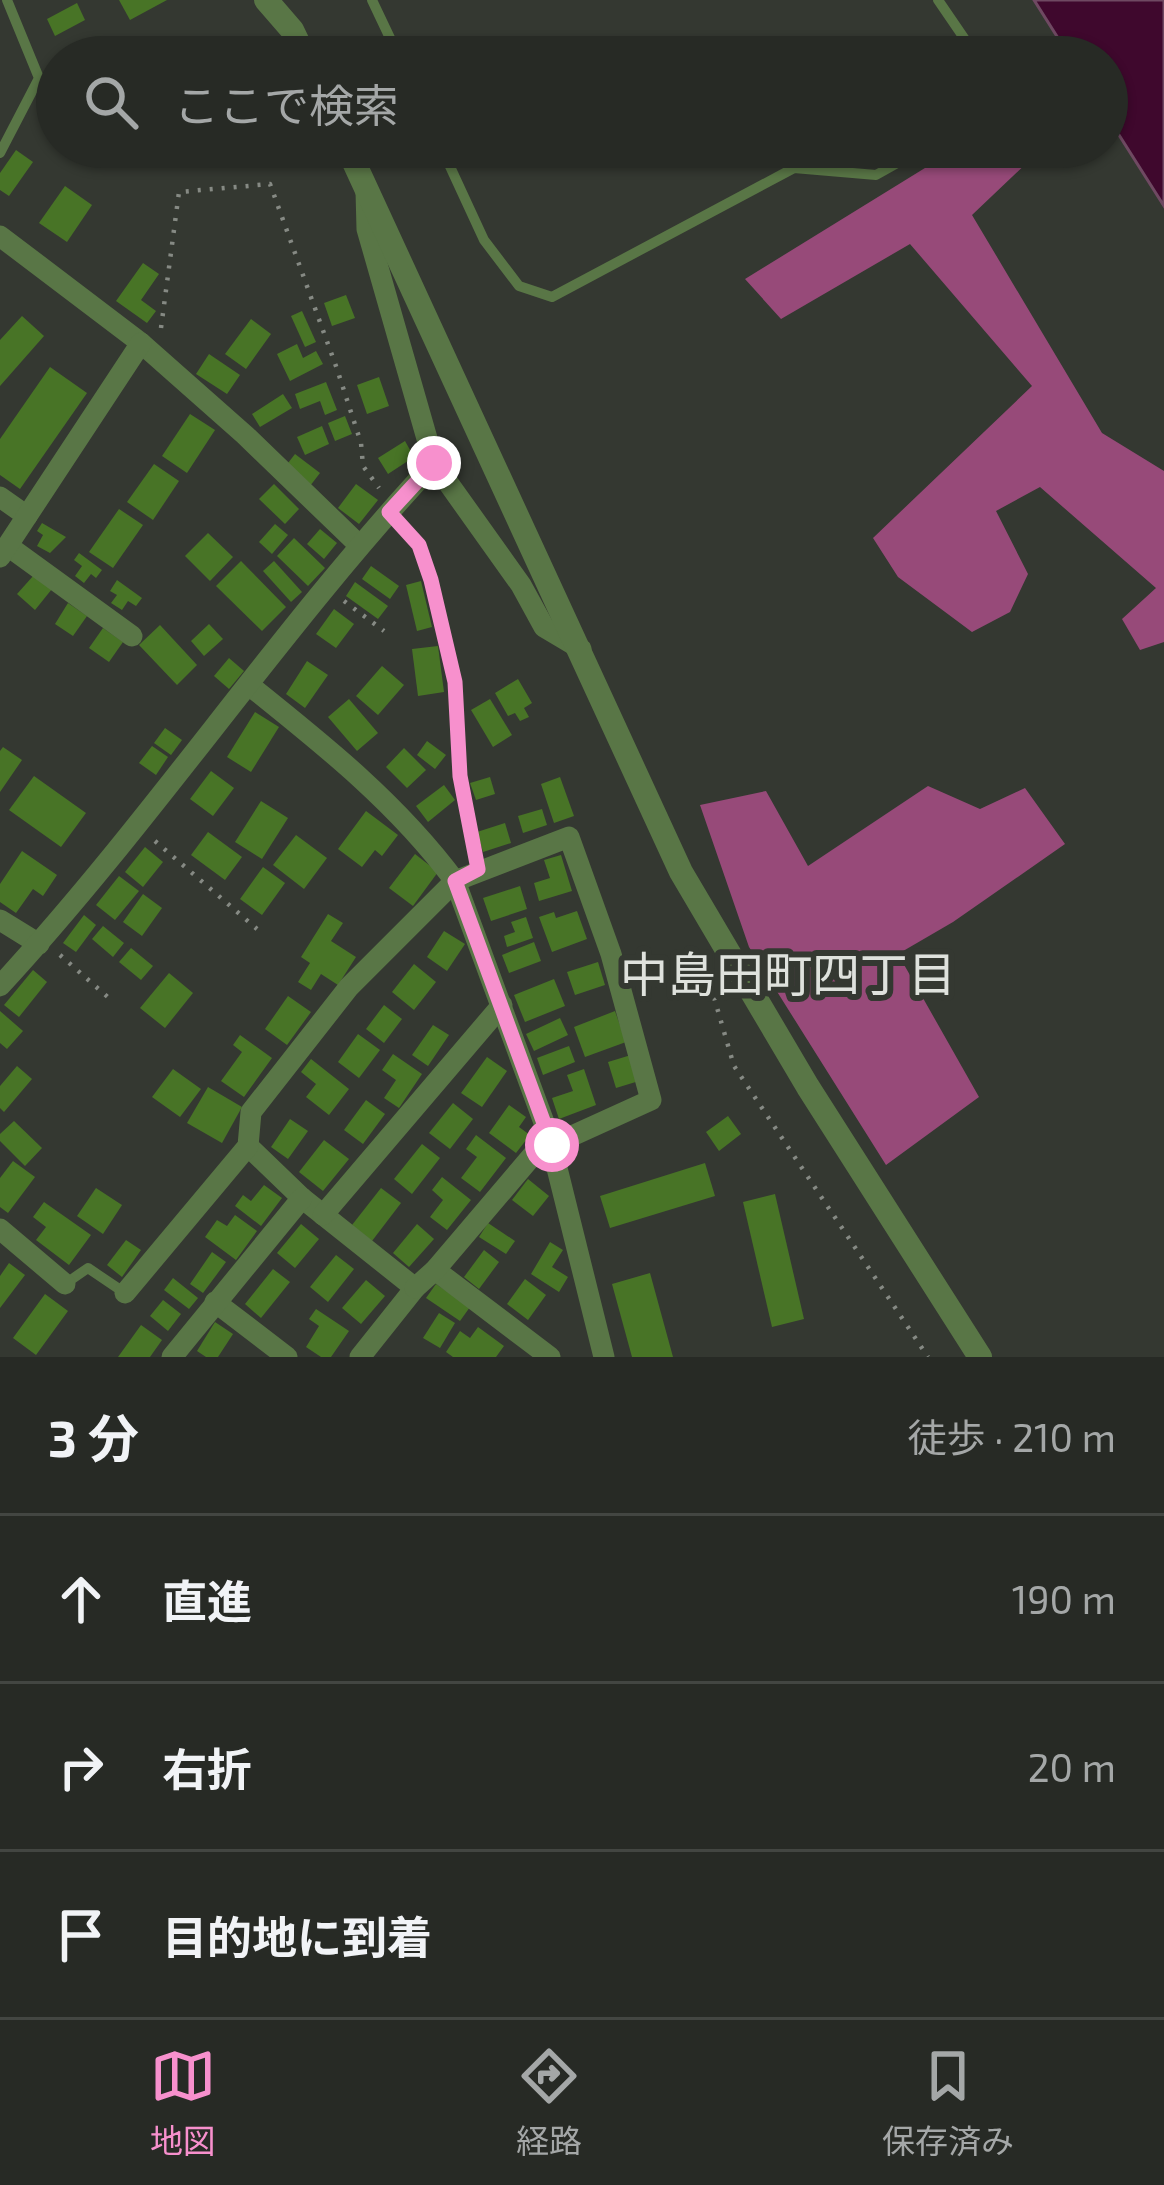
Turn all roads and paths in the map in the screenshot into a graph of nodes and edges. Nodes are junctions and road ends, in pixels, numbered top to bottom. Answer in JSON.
{"nodes":[{"id":1,"x":7,"y":0,"type":"edge"},
{"id":2,"x":266,"y":0,"type":"edge"},
{"id":3,"x":277,"y":0,"type":"edge"},
{"id":4,"x":372,"y":0,"type":"edge"},
{"id":5,"x":938,"y":0,"type":"edge"},
{"id":6,"x":292,"y":30,"type":"junction"},
{"id":7,"x":295,"y":36,"type":"edge"},
{"id":8,"x":389,"y":36,"type":"edge"},
{"id":9,"x":962,"y":36,"type":"edge"},
{"id":10,"x":36,"y":71,"type":"edge"},
{"id":11,"x":36,"y":84,"type":"edge"},
{"id":12,"x":0,"y":153,"type":"edge"},
{"id":13,"x":357,"y":168,"type":"edge"},
{"id":14,"x":451,"y":168,"type":"edge"},
{"id":15,"x":794,"y":168,"type":"edge"},
{"id":16,"x":794,"y":168,"type":"edge"},
{"id":17,"x":888,"y":168,"type":"edge"},
{"id":18,"x":366,"y":186,"type":"junction"},
{"id":19,"x":0,"y":236,"type":"edge"},
{"id":20,"x":149,"y":350,"type":"junction"},
{"id":21,"x":434,"y":463,"type":"junction"},
{"id":22,"x":0,"y":497,"type":"edge"},
{"id":23,"x":391,"y":510,"type":"junction"},
{"id":24,"x":27,"y":516,"type":"junction"},
{"id":25,"x":358,"y":544,"type":"junction"},
{"id":26,"x":4,"y":552,"type":"edge"},
{"id":27,"x":325,"y":588,"type":"junction"},
{"id":28,"x":384,"y":631,"type":"dead end"},
{"id":29,"x":132,"y":636,"type":"dead end"},
{"id":30,"x":581,"y":649,"type":"junction"},
{"id":31,"x":249,"y":685,"type":"junction"},
{"id":32,"x":137,"y":825,"type":"junction"},
{"id":33,"x":478,"y":869,"type":"junction"},
{"id":34,"x":455,"y":881,"type":"junction"},
{"id":35,"x":0,"y":920,"type":"edge"},
{"id":36,"x":257,"y":929,"type":"dead end"},
{"id":37,"x":40,"y":942,"type":"junction"},
{"id":38,"x":702,"y":956,"type":"dead end"},
{"id":39,"x":0,"y":986,"type":"edge"},
{"id":40,"x":110,"y":999,"type":"dead end"},
{"id":41,"x":502,"y":1005,"type":"junction"},
{"id":42,"x":550,"y":1140,"type":"junction"},
{"id":43,"x":248,"y":1146,"type":"junction"},
{"id":44,"x":302,"y":1198,"type":"junction"},
{"id":45,"x":323,"y":1215,"type":"junction"},
{"id":46,"x":0,"y":1229,"type":"edge"},
{"id":47,"x":435,"y":1270,"type":"junction"},
{"id":48,"x":65,"y":1284,"type":"joint"},
{"id":49,"x":415,"y":1288,"type":"junction"},
{"id":50,"x":125,"y":1293,"type":"joint"},
{"id":51,"x":215,"y":1302,"type":"junction"},
{"id":52,"x":172,"y":1357,"type":"edge"},
{"id":53,"x":287,"y":1357,"type":"edge"},
{"id":54,"x":360,"y":1357,"type":"edge"},
{"id":55,"x":550,"y":1357,"type":"edge"},
{"id":56,"x":604,"y":1357,"type":"edge"},
{"id":57,"x":928,"y":1357,"type":"edge"},
{"id":58,"x":980,"y":1357,"type":"edge"}],
"edges":[{"from":1,"to":10,"type":"lane"},
{"from":2,"to":6,"type":"street"},
{"from":3,"to":6,"type":"street"},
{"from":4,"to":8,"type":"lane"},
{"from":5,"to":9,"type":"lane"},
{"from":6,"to":7,"type":"street"},
{"from":11,"to":12,"type":"lane"},
{"from":13,"to":18,"type":"street"},
{"from":14,"to":16,"type":"lane"},
{"from":15,"to":17,"type":"lane"},
{"from":18,"to":21,"type":"street"},
{"from":18,"to":30,"type":"street"},
{"from":19,"to":20,"type":"street"},
{"from":20,"to":23,"type":"path"},
{"from":20,"to":24,"type":"street"},
{"from":20,"to":25,"type":"street"},
{"from":21,"to":23,"type":"street"},
{"from":21,"to":30,"type":"street"},
{"from":22,"to":24,"type":"street"},
{"from":23,"to":25,"type":"street"},
{"from":23,"to":33,"type":"path"},
{"from":24,"to":26,"type":"street"},
{"from":25,"to":27,"type":"street"},
{"from":26,"to":29,"type":"street"},
{"from":27,"to":28,"type":"path"},
{"from":27,"to":31,"type":"street"},
{"from":30,"to":58,"type":"street"},
{"from":31,"to":32,"type":"street"},
{"from":31,"to":34,"type":"street"},
{"from":32,"to":36,"type":"path"},
{"from":32,"to":37,"type":"street"},
{"from":33,"to":34,"type":"street"},
{"from":33,"to":42,"type":"street"},
{"from":34,"to":41,"type":"street"},
{"from":34,"to":43,"type":"street"},
{"from":35,"to":37,"type":"street"},
{"from":37,"to":39,"type":"street"},
{"from":37,"to":40,"type":"path"},
{"from":38,"to":57,"type":"path"},
{"from":41,"to":42,"type":"street"},
{"from":41,"to":45,"type":"street"},
{"from":42,"to":47,"type":"street"},
{"from":42,"to":56,"type":"street"},
{"from":43,"to":44,"type":"street"},
{"from":43,"to":50,"type":"street"},
{"from":44,"to":45,"type":"street"},
{"from":44,"to":51,"type":"street"},
{"from":45,"to":49,"type":"street"},
{"from":46,"to":48,"type":"street"},
{"from":47,"to":49,"type":"street"},
{"from":47,"to":55,"type":"street"},
{"from":48,"to":50,"type":"lane"},
{"from":49,"to":54,"type":"street"},
{"from":51,"to":52,"type":"street"},
{"from":51,"to":53,"type":"street"}]}
